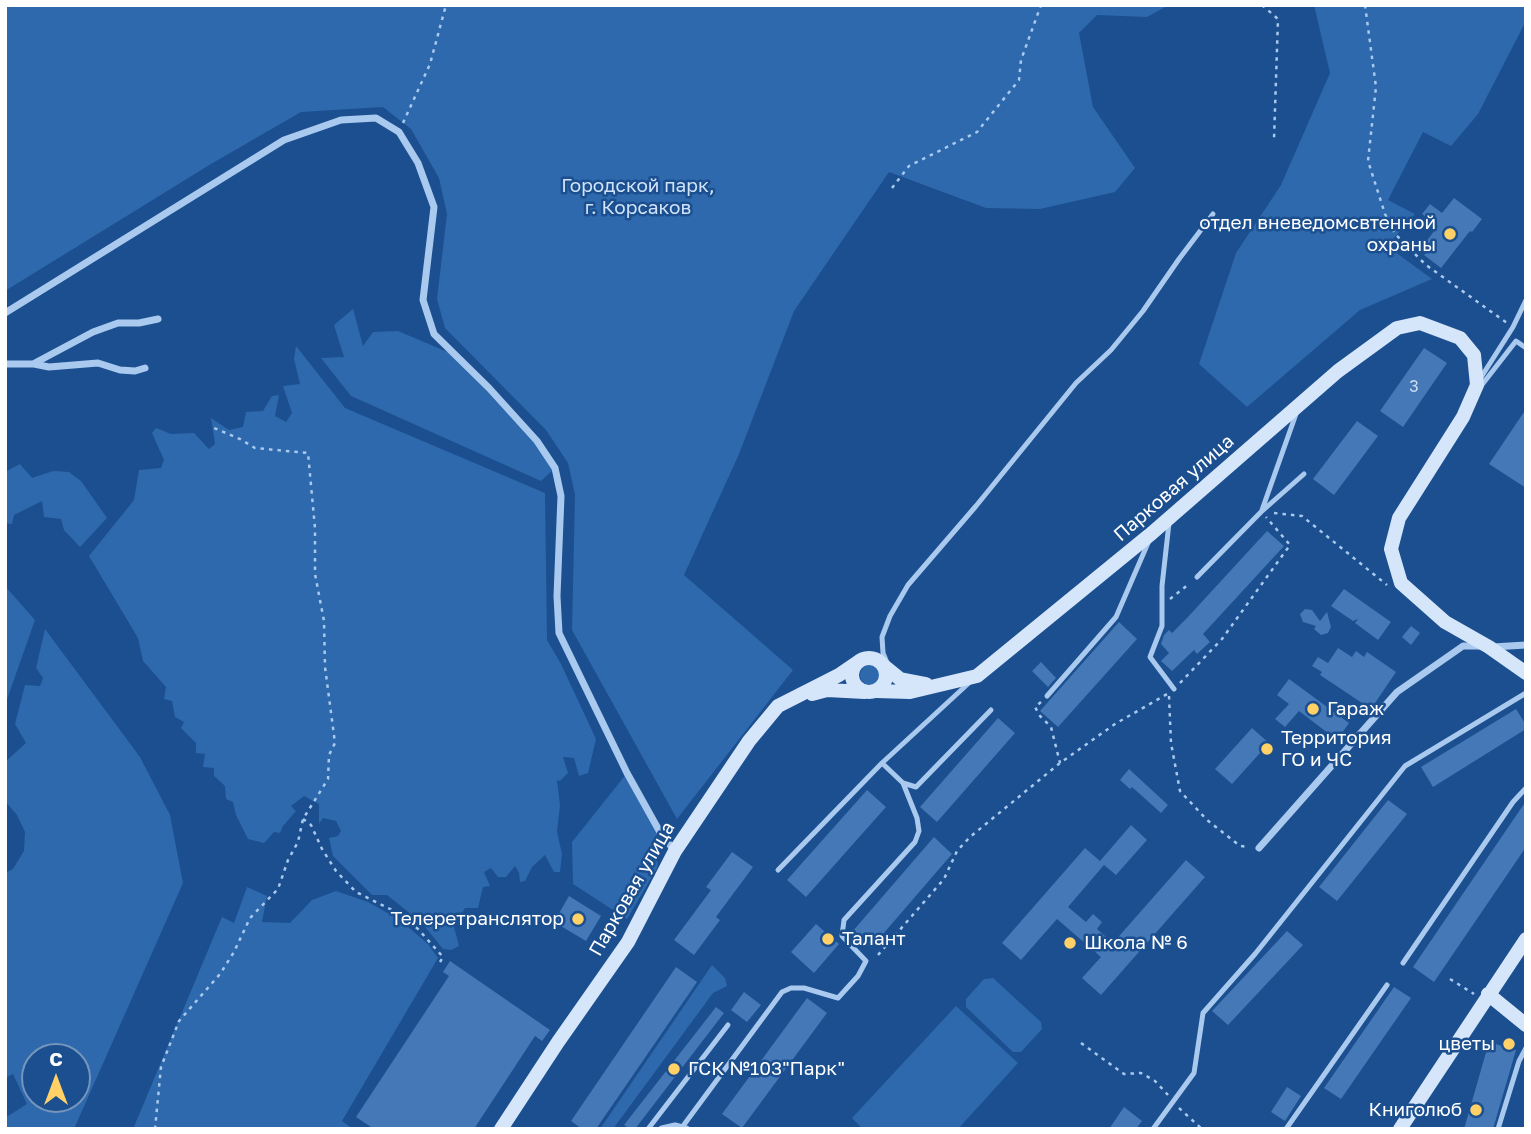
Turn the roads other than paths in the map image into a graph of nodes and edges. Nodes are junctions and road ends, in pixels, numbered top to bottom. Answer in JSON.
{"nodes":[{"id":1,"x":1213,"y":214,"type":"dead end"},
{"id":2,"x":1526,"y":300,"type":"edge"},
{"id":3,"x":5,"y":313,"type":"edge"},
{"id":4,"x":158,"y":319,"type":"dead end"},
{"id":5,"x":1526,"y":348,"type":"edge"},
{"id":6,"x":5,"y":364,"type":"edge"},
{"id":7,"x":33,"y":364,"type":"junction"},
{"id":8,"x":145,"y":368,"type":"dead end"},
{"id":9,"x":1477,"y":384,"type":"junction"},
{"id":10,"x":1471,"y":400,"type":"junction"},
{"id":11,"x":1298,"y":407,"type":"junction"},
{"id":12,"x":1304,"y":474,"type":"dead end"},
{"id":13,"x":1261,"y":512,"type":"junction"},
{"id":14,"x":1169,"y":516,"type":"junction"},
{"id":15,"x":1152,"y":533,"type":"junction"},
{"id":16,"x":1197,"y":577,"type":"dead end"},
{"id":17,"x":1526,"y":645,"type":"edge"},
{"id":18,"x":1489,"y":647,"type":"junction"},
{"id":19,"x":858,"y":662,"type":"junction"},
{"id":20,"x":886,"y":667,"type":"junction"},
{"id":21,"x":1526,"y":673,"type":"edge"},
{"id":22,"x":977,"y":676,"type":"junction"},
{"id":23,"x":952,"y":683,"type":"junction"},
{"id":24,"x":871,"y":691,"type":"junction"},
{"id":25,"x":1171,"y":692,"type":"road end"},
{"id":26,"x":1526,"y":693,"type":"edge"},
{"id":27,"x":1047,"y":696,"type":"road end"},
{"id":28,"x":778,"y":706,"type":"junction"},
{"id":29,"x":991,"y":710,"type":"dead end"},
{"id":30,"x":883,"y":762,"type":"junction"},
{"id":31,"x":903,"y":783,"type":"junction"},
{"id":32,"x":1526,"y":788,"type":"edge"},
{"id":33,"x":1259,"y":848,"type":"road end"},
{"id":34,"x":674,"y":851,"type":"junction"},
{"id":35,"x":778,"y":870,"type":"dead end"},
{"id":36,"x":1526,"y":939,"type":"edge"},
{"id":37,"x":1404,"y":963,"type":"dead end"},
{"id":38,"x":1387,"y":985,"type":"dead end"},
{"id":39,"x":1482,"y":994,"type":"junction"},
{"id":40,"x":728,"y":1025,"type":"dead end"},
{"id":41,"x":1526,"y":1025,"type":"edge"},
{"id":42,"x":1526,"y":1048,"type":"edge"},
{"id":43,"x":684,"y":1128,"type":"edge"},
{"id":44,"x":501,"y":1129,"type":"edge"},
{"id":45,"x":648,"y":1129,"type":"edge"},
{"id":46,"x":662,"y":1129,"type":"edge"},
{"id":47,"x":1153,"y":1129,"type":"edge"},
{"id":48,"x":1286,"y":1129,"type":"edge"},
{"id":49,"x":1400,"y":1129,"type":"edge"},
{"id":50,"x":1498,"y":1129,"type":"edge"}],
"edges":[{"from":1,"to":20,"type":"lane"},
{"from":2,"to":9,"type":"lane"},
{"from":3,"to":34,"type":"street"},
{"from":4,"to":7,"type":"street"},
{"from":5,"to":10,"type":"lane"},
{"from":6,"to":7,"type":"street"},
{"from":7,"to":8,"type":"street"},
{"from":9,"to":10,"type":"street"},
{"from":9,"to":11,"type":"street","name":"Парковая улица"},
{"from":10,"to":18,"type":"street"},
{"from":11,"to":13,"type":"lane"},
{"from":11,"to":14,"type":"street","name":"Парковая улица"},
{"from":12,"to":13,"type":"lane"},
{"from":13,"to":16,"type":"lane"},
{"from":14,"to":15,"type":"street","name":"Парковая улица"},
{"from":14,"to":25,"type":"lane"},
{"from":15,"to":22,"type":"street","name":"Парковая улица"},
{"from":15,"to":27,"type":"lane"},
{"from":17,"to":18,"type":"street"},
{"from":18,"to":21,"type":"street"},
{"from":18,"to":33,"type":"street"},
{"from":19,"to":20,"type":"street"},
{"from":19,"to":24,"type":"street"},
{"from":19,"to":28,"type":"street","name":"Парковая улица"},
{"from":20,"to":23,"type":"street","name":"Парковая улица"},
{"from":20,"to":24,"type":"street"},
{"from":22,"to":23,"type":"street","name":"Парковая улица"},
{"from":22,"to":30,"type":"lane"},
{"from":23,"to":24,"type":"street","name":"Парковая улица"},
{"from":24,"to":28,"type":"street","name":"Парковая улица"},
{"from":26,"to":47,"type":"lane"},
{"from":28,"to":34,"type":"street","name":"Парковая улица"},
{"from":29,"to":31,"type":"lane"},
{"from":30,"to":31,"type":"lane"},
{"from":30,"to":35,"type":"lane"},
{"from":31,"to":43,"type":"lane"},
{"from":32,"to":37,"type":"lane"},
{"from":34,"to":44,"type":"street","name":"Парковая улица"},
{"from":36,"to":39,"type":"street"},
{"from":38,"to":48,"type":"lane"},
{"from":39,"to":41,"type":"street"},
{"from":39,"to":49,"type":"street"},
{"from":40,"to":45,"type":"lane"},
{"from":42,"to":50,"type":"lane"},
{"from":43,"to":46,"type":"street"}]}
